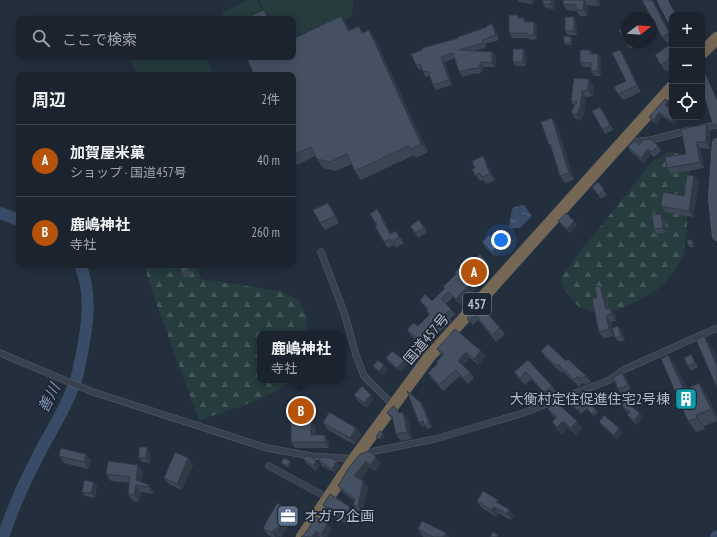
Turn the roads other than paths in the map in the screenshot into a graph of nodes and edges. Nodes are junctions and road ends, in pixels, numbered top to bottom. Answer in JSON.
{"nodes":[{"id":1,"x":662,"y":0,"type":"edge"},
{"id":2,"x":669,"y":13,"type":"edge"},
{"id":3,"x":717,"y":38,"type":"edge"},
{"id":4,"x":705,"y":50,"type":"edge"},
{"id":5,"x":704,"y":84,"type":"edge"},
{"id":6,"x":669,"y":90,"type":"edge"},
{"id":7,"x":717,"y":120,"type":"edge"},
{"id":8,"x":717,"y":125,"type":"edge"},
{"id":9,"x":622,"y":143,"type":"junction"},
{"id":10,"x":717,"y":143,"type":"edge"},
{"id":11,"x":717,"y":236,"type":"edge"},
{"id":12,"x":321,"y":252,"type":"dead end"},
{"id":13,"x":717,"y":328,"type":"edge"},
{"id":14,"x":0,"y":353,"type":"edge"},
{"id":15,"x":393,"y":405,"type":"junction"},
{"id":16,"x":354,"y":459,"type":"junction"},
{"id":17,"x":269,"y":466,"type":"dead end"},
{"id":18,"x":328,"y":498,"type":"junction"},
{"id":19,"x":302,"y":537,"type":"edge"}],
"edges":[{"from":1,"to":2,"type":"street"},
{"from":3,"to":4,"type":"highway"},
{"from":5,"to":7,"type":"street"},
{"from":6,"to":9,"type":"highway","name":"国道457号","number":"457"},
{"from":8,"to":9,"type":"street"},
{"from":9,"to":15,"type":"highway","name":"国道457号","number":"457"},
{"from":10,"to":11,"type":"street"},
{"from":12,"to":15,"type":"street"},
{"from":13,"to":16,"type":"street"},
{"from":14,"to":16,"type":"street"},
{"from":15,"to":16,"type":"highway","name":"国道457号","number":"457"},
{"from":16,"to":18,"type":"highway","name":"国道457号","number":"457"},
{"from":17,"to":18,"type":"street"},
{"from":18,"to":19,"type":"highway","name":"国道457号","number":"457"}]}
